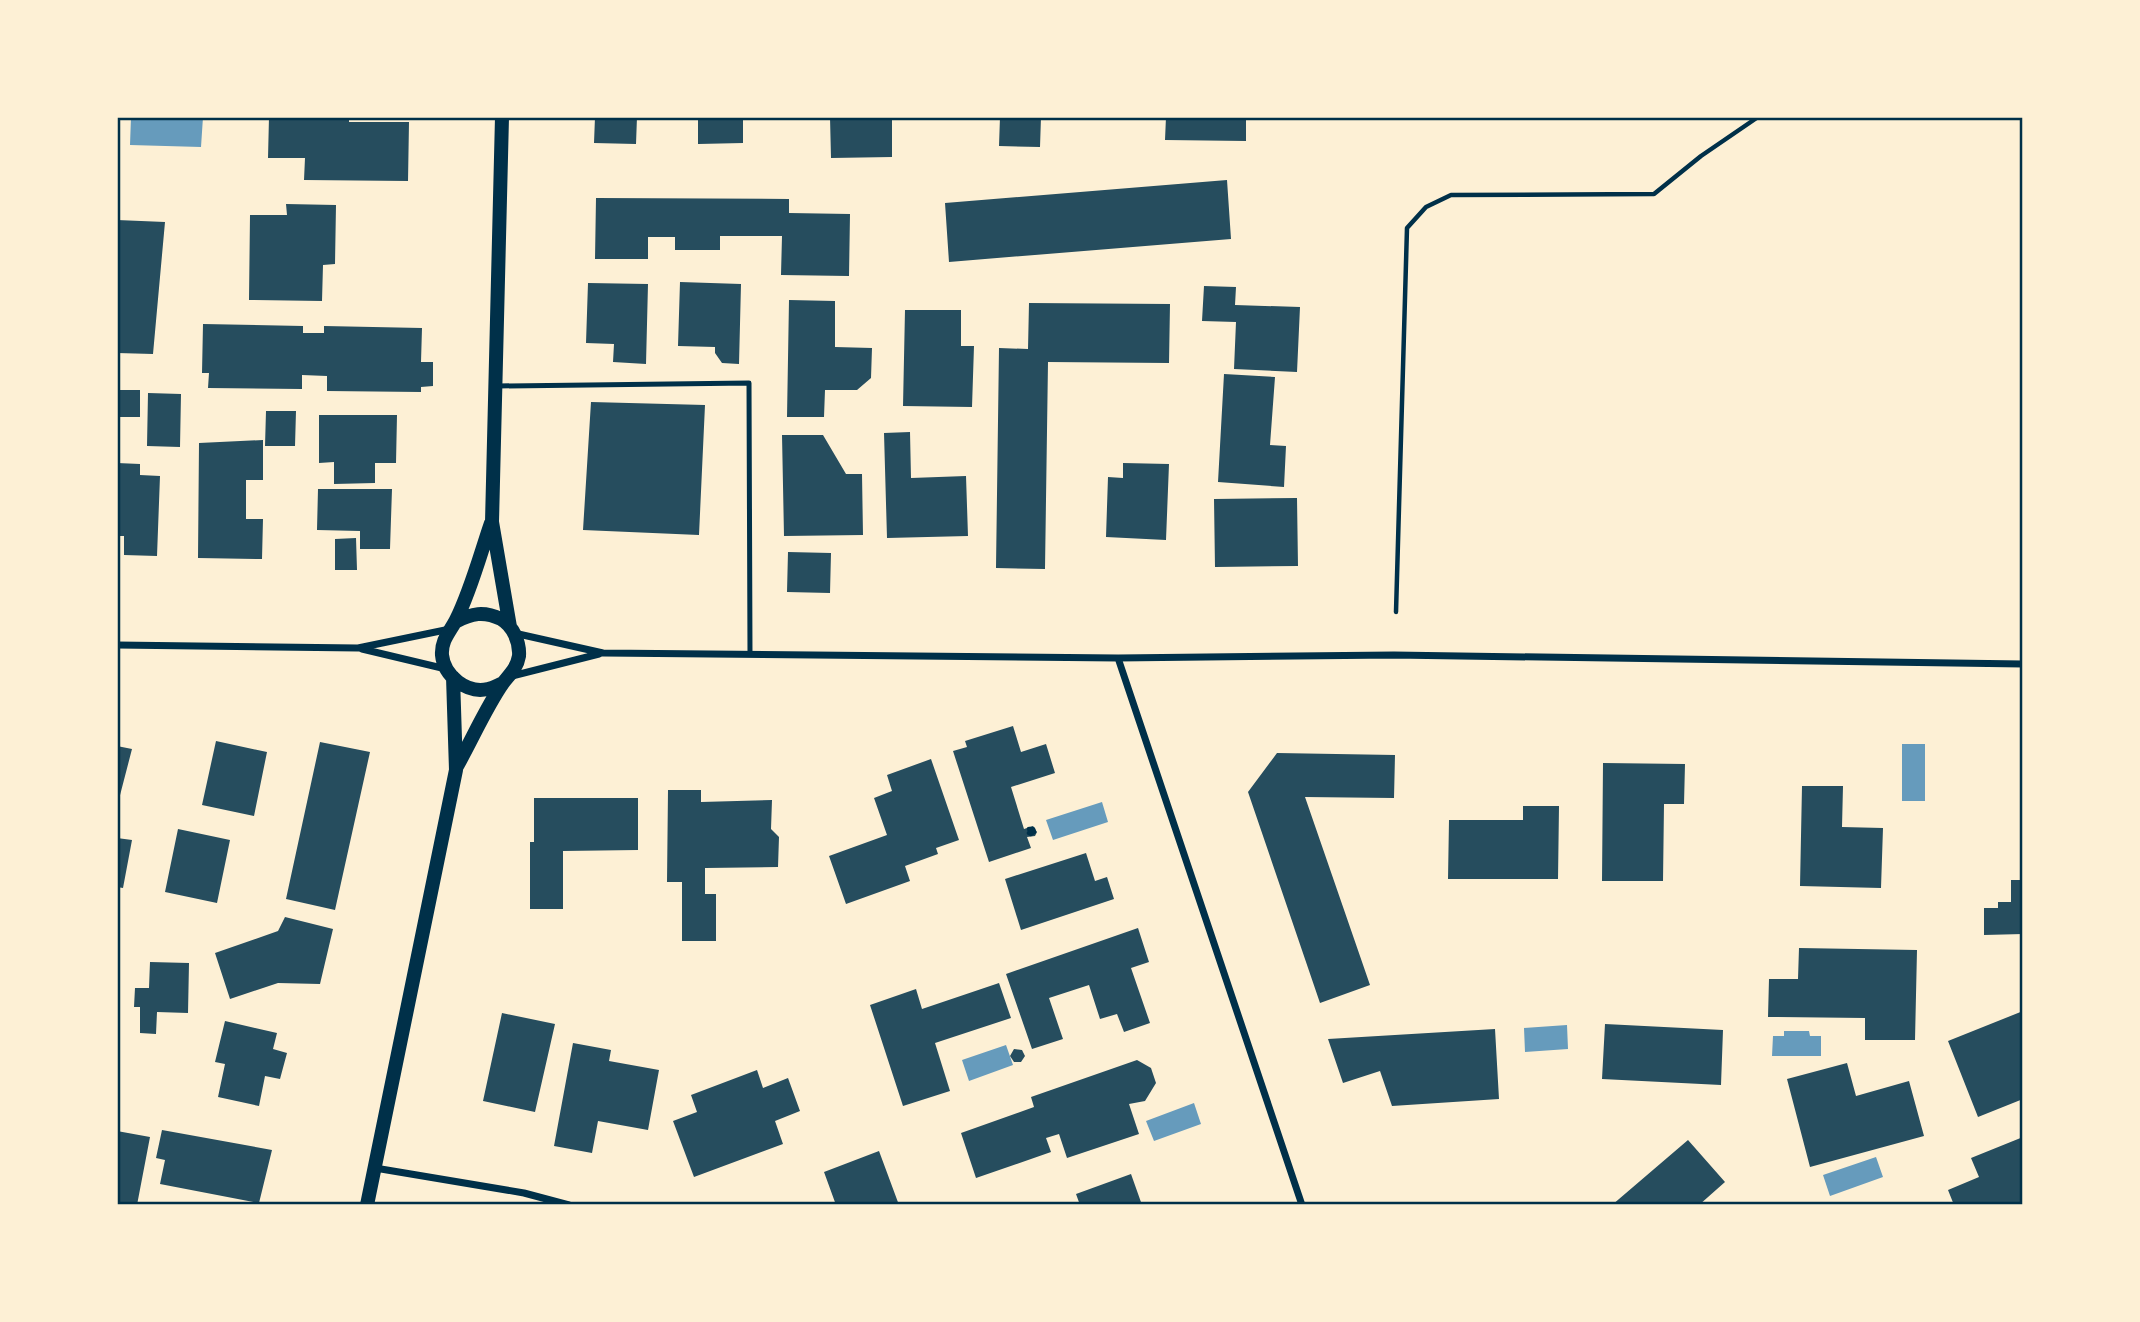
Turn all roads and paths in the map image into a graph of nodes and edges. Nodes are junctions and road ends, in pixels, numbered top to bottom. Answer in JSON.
{"nodes":[{"id":1,"x":502,"y":117,"type":"edge"},
{"id":2,"x":1758,"y":117,"type":"edge"},
{"id":3,"x":495,"y":386,"type":"junction"},
{"id":4,"x":492,"y":522,"type":"junction"},
{"id":5,"x":1396,"y":612,"type":"dead end"},
{"id":6,"x":453,"y":626,"type":"junction"},
{"id":7,"x":512,"y":630,"type":"junction"},
{"id":8,"x":117,"y":645,"type":"edge"},
{"id":9,"x":358,"y":648,"type":"junction"},
{"id":10,"x":603,"y":653,"type":"junction"},
{"id":11,"x":750,"y":654,"type":"junction"},
{"id":12,"x":1118,"y":658,"type":"junction"},
{"id":13,"x":2023,"y":664,"type":"edge"},
{"id":14,"x":450,"y":673,"type":"junction"},
{"id":15,"x":506,"y":680,"type":"junction"},
{"id":16,"x":456,"y":769,"type":"junction"},
{"id":17,"x":374,"y":1168,"type":"junction"},
{"id":18,"x":368,"y":1205,"type":"edge"},
{"id":19,"x":569,"y":1205,"type":"edge"},
{"id":20,"x":1302,"y":1205,"type":"edge"}],
"edges":[{"from":1,"to":3,"type":"main road"},
{"from":2,"to":5,"type":"path"},
{"from":3,"to":4,"type":"main road"},
{"from":3,"to":11,"type":"lane"},
{"from":4,"to":6,"type":"main road"},
{"from":4,"to":7,"type":"main road"},
{"from":6,"to":7,"type":"main road"},
{"from":6,"to":9,"type":"street"},
{"from":6,"to":14,"type":"main road"},
{"from":7,"to":10,"type":"street"},
{"from":7,"to":15,"type":"main road"},
{"from":8,"to":9,"type":"street"},
{"from":9,"to":14,"type":"street"},
{"from":10,"to":11,"type":"street"},
{"from":10,"to":15,"type":"street"},
{"from":11,"to":12,"type":"street"},
{"from":12,"to":13,"type":"street"},
{"from":12,"to":20,"type":"street"},
{"from":14,"to":15,"type":"main road"},
{"from":14,"to":16,"type":"main road"},
{"from":15,"to":16,"type":"main road"},
{"from":16,"to":17,"type":"main road"},
{"from":17,"to":18,"type":"main road"},
{"from":17,"to":19,"type":"street"}]}
